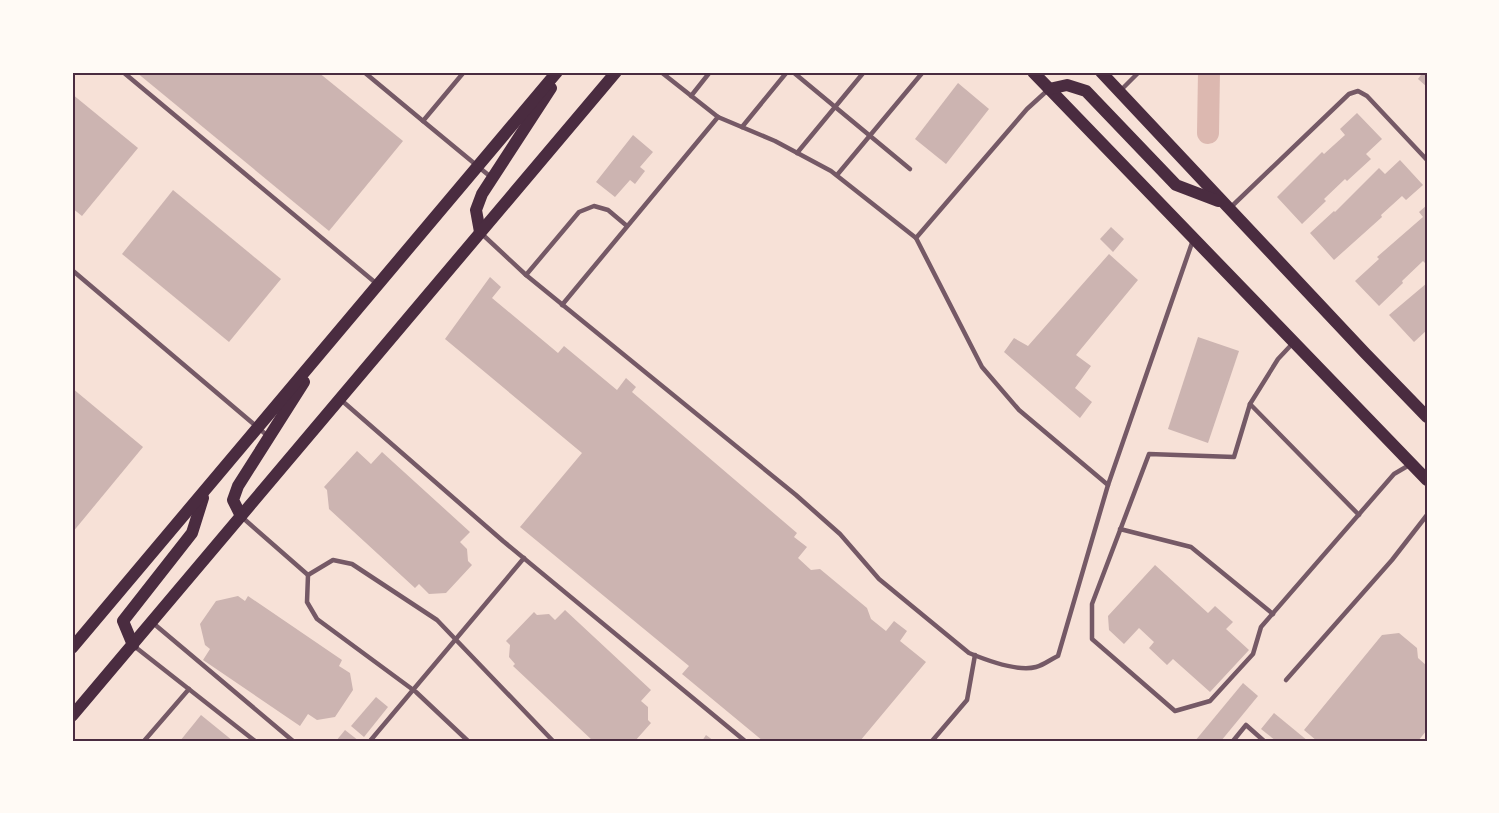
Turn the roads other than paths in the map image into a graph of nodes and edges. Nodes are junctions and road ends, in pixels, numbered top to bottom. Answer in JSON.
{"nodes":[{"id":1,"x":123,"y":72,"type":"edge"},
{"id":2,"x":364,"y":72,"type":"edge"},
{"id":3,"x":464,"y":72,"type":"edge"},
{"id":4,"x":557,"y":72,"type":"edge"},
{"id":5,"x":562,"y":72,"type":"edge"},
{"id":6,"x":616,"y":72,"type":"edge"},
{"id":7,"x":661,"y":72,"type":"edge"},
{"id":8,"x":710,"y":72,"type":"edge"},
{"id":9,"x":787,"y":72,"type":"edge"},
{"id":10,"x":793,"y":72,"type":"edge"},
{"id":11,"x":864,"y":72,"type":"edge"},
{"id":12,"x":923,"y":72,"type":"edge"},
{"id":13,"x":1033,"y":72,"type":"edge"},
{"id":14,"x":1101,"y":72,"type":"edge"},
{"id":15,"x":1139,"y":72,"type":"edge"},
{"id":16,"x":1049,"y":89,"type":"junction"},
{"id":17,"x":1119,"y":92,"type":"junction"},
{"id":18,"x":691,"y":96,"type":"junction"},
{"id":19,"x":835,"y":106,"type":"junction"},
{"id":20,"x":718,"y":117,"type":"junction"},
{"id":21,"x":423,"y":121,"type":"junction"},
{"id":22,"x":742,"y":127,"type":"junction"},
{"id":23,"x":870,"y":136,"type":"junction"},
{"id":24,"x":797,"y":153,"type":"junction"},
{"id":25,"x":1427,"y":160,"type":"edge"},
{"id":26,"x":478,"y":166,"type":"junction"},
{"id":27,"x":910,"y":169,"type":"dead end"},
{"id":28,"x":837,"y":175,"type":"junction"},
{"id":29,"x":493,"y":178,"type":"junction"},
{"id":30,"x":1226,"y":205,"type":"junction"},
{"id":31,"x":627,"y":226,"type":"junction"},
{"id":32,"x":480,"y":232,"type":"junction"},
{"id":33,"x":916,"y":238,"type":"junction"},
{"id":34,"x":1194,"y":240,"type":"junction"},
{"id":35,"x":72,"y":270,"type":"edge"},
{"id":36,"x":526,"y":275,"type":"junction"},
{"id":37,"x":377,"y":284,"type":"junction"},
{"id":38,"x":562,"y":305,"type":"junction"},
{"id":39,"x":330,"y":340,"type":"junction"},
{"id":40,"x":1294,"y":342,"type":"junction"},
{"id":41,"x":340,"y":399,"type":"junction"},
{"id":42,"x":1250,"y":404,"type":"junction"},
{"id":43,"x":1427,"y":417,"type":"edge"},
{"id":44,"x":258,"y":428,"type":"junction"},
{"id":45,"x":269,"y":438,"type":"junction"},
{"id":46,"x":1427,"y":462,"type":"edge"},
{"id":47,"x":1411,"y":464,"type":"junction"},
{"id":48,"x":1427,"y":480,"type":"edge"},
{"id":49,"x":1108,"y":484,"type":"junction"},
{"id":50,"x":205,"y":492,"type":"junction"},
{"id":51,"x":1359,"y":515,"type":"junction"},
{"id":52,"x":1427,"y":515,"type":"edge"},
{"id":53,"x":241,"y":516,"type":"junction"},
{"id":54,"x":1120,"y":529,"type":"junction"},
{"id":55,"x":525,"y":558,"type":"junction"},
{"id":56,"x":308,"y":575,"type":"junction"},
{"id":57,"x":1273,"y":614,"type":"junction"},
{"id":58,"x":152,"y":622,"type":"junction"},
{"id":59,"x":455,"y":639,"type":"junction"},
{"id":60,"x":133,"y":645,"type":"junction"},
{"id":61,"x":72,"y":648,"type":"edge"},
{"id":62,"x":975,"y":655,"type":"junction"},
{"id":63,"x":1286,"y":680,"type":"dead end"},
{"id":64,"x":189,"y":689,"type":"junction"},
{"id":65,"x":413,"y":690,"type":"junction"},
{"id":66,"x":72,"y":716,"type":"edge"},
{"id":67,"x":144,"y":741,"type":"edge"},
{"id":68,"x":255,"y":741,"type":"edge"},
{"id":69,"x":293,"y":741,"type":"edge"},
{"id":70,"x":370,"y":741,"type":"edge"},
{"id":71,"x":468,"y":741,"type":"edge"},
{"id":72,"x":553,"y":741,"type":"edge"},
{"id":73,"x":745,"y":741,"type":"edge"},
{"id":74,"x":932,"y":741,"type":"edge"},
{"id":75,"x":1233,"y":741,"type":"edge"},
{"id":76,"x":1264,"y":741,"type":"edge"}],
"edges":[{"from":1,"to":37,"type":"lane"},
{"from":2,"to":21,"type":"lane"},
{"from":3,"to":21,"type":"lane"},
{"from":4,"to":26,"type":"main road"},
{"from":5,"to":29,"type":"main road"},
{"from":6,"to":32,"type":"main road"},
{"from":7,"to":18,"type":"lane"},
{"from":8,"to":18,"type":"lane"},
{"from":9,"to":22,"type":"lane"},
{"from":10,"to":19,"type":"lane"},
{"from":11,"to":19,"type":"lane"},
{"from":12,"to":23,"type":"lane"},
{"from":13,"to":16,"type":"main road"},
{"from":14,"to":17,"type":"main road"},
{"from":15,"to":17,"type":"lane"},
{"from":16,"to":30,"type":"main road"},
{"from":16,"to":33,"type":"lane"},
{"from":16,"to":34,"type":"main road"},
{"from":17,"to":30,"type":"main road"},
{"from":18,"to":20,"type":"lane"},
{"from":19,"to":23,"type":"lane"},
{"from":19,"to":24,"type":"lane"},
{"from":20,"to":22,"type":"lane"},
{"from":20,"to":31,"type":"lane"},
{"from":21,"to":26,"type":"lane"},
{"from":22,"to":24,"type":"lane"},
{"from":23,"to":27,"type":"lane"},
{"from":23,"to":28,"type":"lane"},
{"from":24,"to":28,"type":"lane"},
{"from":25,"to":30,"type":"lane"},
{"from":26,"to":29,"type":"lane"},
{"from":26,"to":37,"type":"main road"},
{"from":28,"to":33,"type":"lane"},
{"from":29,"to":32,"type":"main road"},
{"from":30,"to":43,"type":"main road"},
{"from":31,"to":36,"type":"lane"},
{"from":31,"to":38,"type":"lane"},
{"from":32,"to":36,"type":"lane"},
{"from":32,"to":41,"type":"main road"},
{"from":33,"to":49,"type":"lane"},
{"from":34,"to":40,"type":"main road"},
{"from":34,"to":49,"type":"lane"},
{"from":35,"to":44,"type":"lane"},
{"from":36,"to":38,"type":"lane"},
{"from":37,"to":39,"type":"main road"},
{"from":38,"to":62,"type":"lane"},
{"from":39,"to":44,"type":"main road"},
{"from":39,"to":45,"type":"main road"},
{"from":40,"to":42,"type":"lane"},
{"from":40,"to":47,"type":"main road"},
{"from":41,"to":53,"type":"main road"},
{"from":41,"to":55,"type":"lane"},
{"from":42,"to":51,"type":"lane"},
{"from":42,"to":54,"type":"lane"},
{"from":44,"to":45,"type":"lane"},
{"from":44,"to":50,"type":"main road"},
{"from":45,"to":53,"type":"main road"},
{"from":46,"to":47,"type":"main road"},
{"from":47,"to":48,"type":"main road"},
{"from":47,"to":51,"type":"lane"},
{"from":49,"to":62,"type":"lane"},
{"from":50,"to":60,"type":"main road"},
{"from":50,"to":61,"type":"main road"},
{"from":51,"to":57,"type":"lane"},
{"from":52,"to":63,"type":"lane"},
{"from":53,"to":56,"type":"lane"},
{"from":53,"to":58,"type":"main road"},
{"from":54,"to":57,"type":"lane"},
{"from":54,"to":57,"type":"lane"},
{"from":55,"to":59,"type":"lane"},
{"from":55,"to":73,"type":"lane"},
{"from":56,"to":59,"type":"lane"},
{"from":56,"to":65,"type":"lane"},
{"from":58,"to":60,"type":"main road"},
{"from":58,"to":69,"type":"lane"},
{"from":59,"to":65,"type":"lane"},
{"from":59,"to":72,"type":"lane"},
{"from":60,"to":64,"type":"lane"},
{"from":60,"to":66,"type":"main road"},
{"from":62,"to":74,"type":"lane"},
{"from":64,"to":67,"type":"lane"},
{"from":64,"to":68,"type":"lane"},
{"from":65,"to":70,"type":"lane"},
{"from":65,"to":71,"type":"lane"},
{"from":75,"to":76,"type":"lane"}]}
